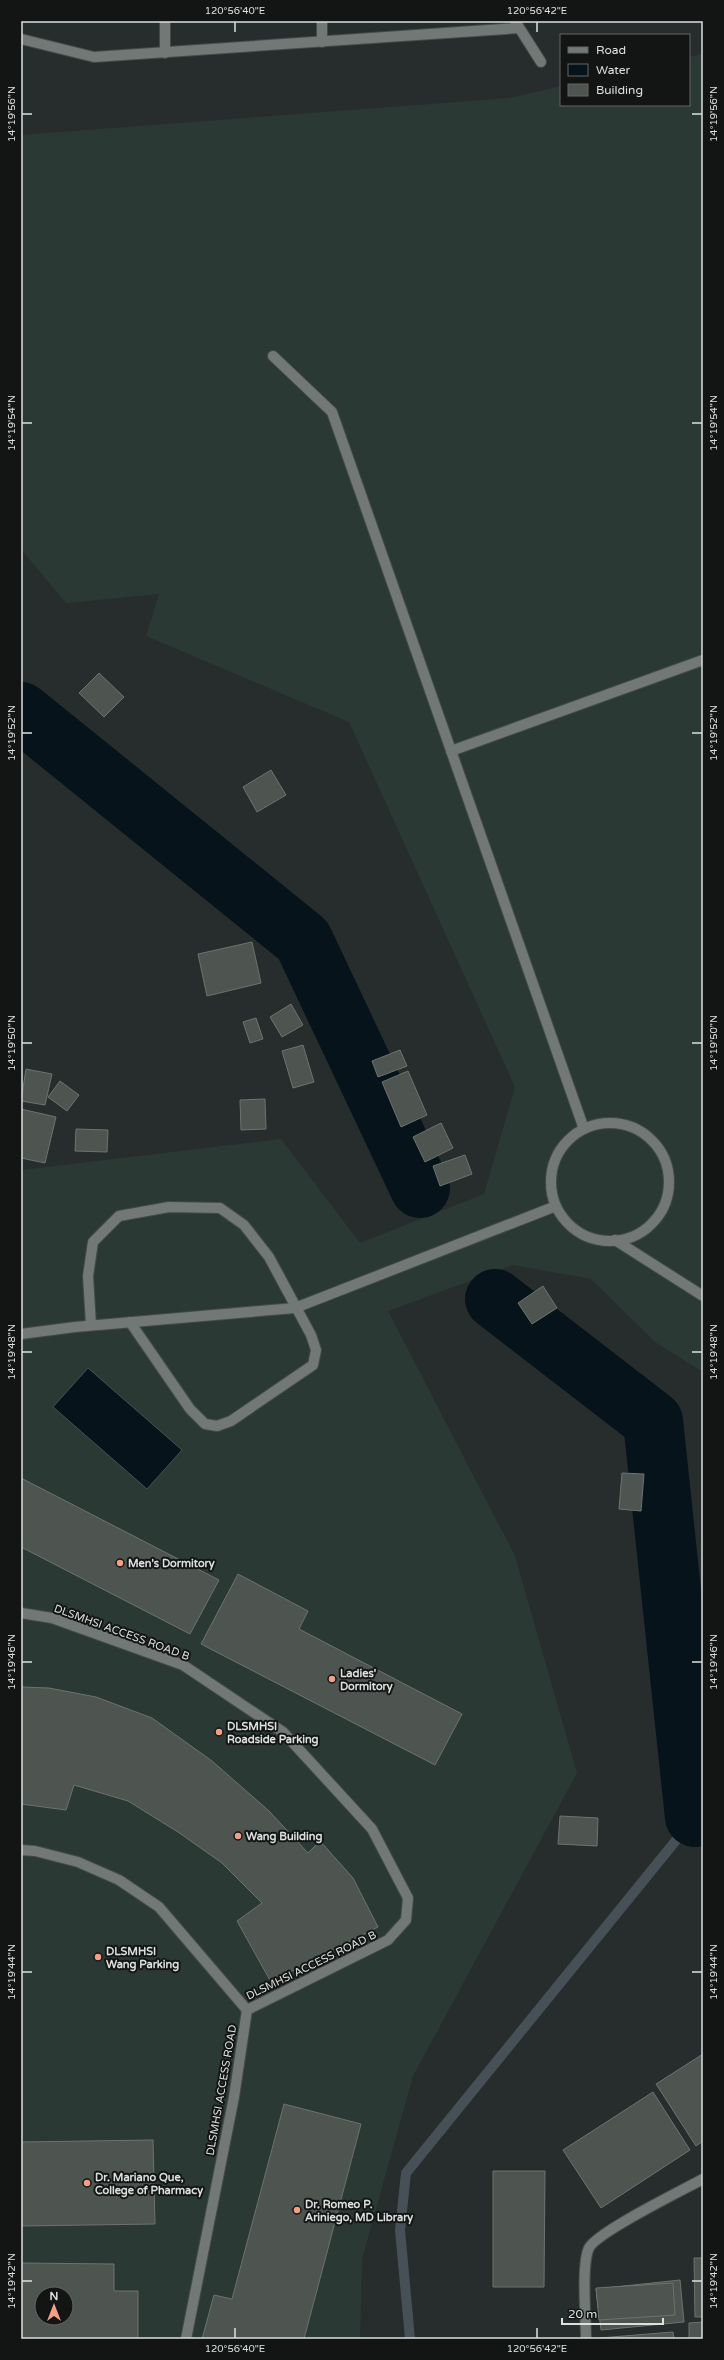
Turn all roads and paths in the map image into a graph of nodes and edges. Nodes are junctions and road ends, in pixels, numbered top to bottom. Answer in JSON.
{"nodes":[{"id":1,"x":165,"y":21,"type":"edge"},
{"id":2,"x":322,"y":21,"type":"edge"},
{"id":3,"x":517,"y":24,"type":"edge"},
{"id":4,"x":21,"y":39,"type":"edge"},
{"id":5,"x":322,"y":42,"type":"junction"},
{"id":6,"x":165,"y":53,"type":"junction"},
{"id":7,"x":542,"y":62,"type":"dead end"},
{"id":8,"x":273,"y":356,"type":"dead end"},
{"id":9,"x":703,"y":660,"type":"edge"},
{"id":10,"x":451,"y":751,"type":"junction"},
{"id":11,"x":584,"y":1129,"type":"junction"},
{"id":12,"x":556,"y":1206,"type":"junction"},
{"id":13,"x":615,"y":1240,"type":"junction"},
{"id":14,"x":703,"y":1296,"type":"edge"},
{"id":15,"x":295,"y":1308,"type":"junction"},
{"id":16,"x":130,"y":1322,"type":"junction"},
{"id":17,"x":91,"y":1326,"type":"junction"},
{"id":18,"x":21,"y":1334,"type":"edge"},
{"id":19,"x":21,"y":1613,"type":"edge"},
{"id":20,"x":21,"y":1850,"type":"edge"},
{"id":21,"x":247,"y":2010,"type":"junction"},
{"id":22,"x":703,"y":2179,"type":"edge"},
{"id":23,"x":186,"y":2339,"type":"edge"},
{"id":24,"x":586,"y":2339,"type":"edge"}],
"edges":[{"from":1,"to":6,"type":"street"},
{"from":2,"to":5,"type":"street"},
{"from":3,"to":5,"type":"street"},
{"from":3,"to":7,"type":"street"},
{"from":4,"to":6,"type":"street"},
{"from":5,"to":6,"type":"street"},
{"from":8,"to":10,"type":"street"},
{"from":9,"to":10,"type":"street"},
{"from":10,"to":11,"type":"street"},
{"from":11,"to":12,"type":"street"},
{"from":11,"to":13,"type":"street"},
{"from":12,"to":13,"type":"street"},
{"from":12,"to":15,"type":"street"},
{"from":13,"to":14,"type":"street"},
{"from":15,"to":16,"type":"street"},
{"from":15,"to":16,"type":"street"},
{"from":15,"to":17,"type":"street"},
{"from":16,"to":17,"type":"street"},
{"from":17,"to":18,"type":"street"},
{"from":19,"to":21,"type":"street","name":"DLSMHSI ACCESS ROAD B"},
{"from":20,"to":21,"type":"street"},
{"from":21,"to":23,"type":"street","name":"DLSMHSI ACCESS ROAD"},
{"from":22,"to":24,"type":"street"}]}
